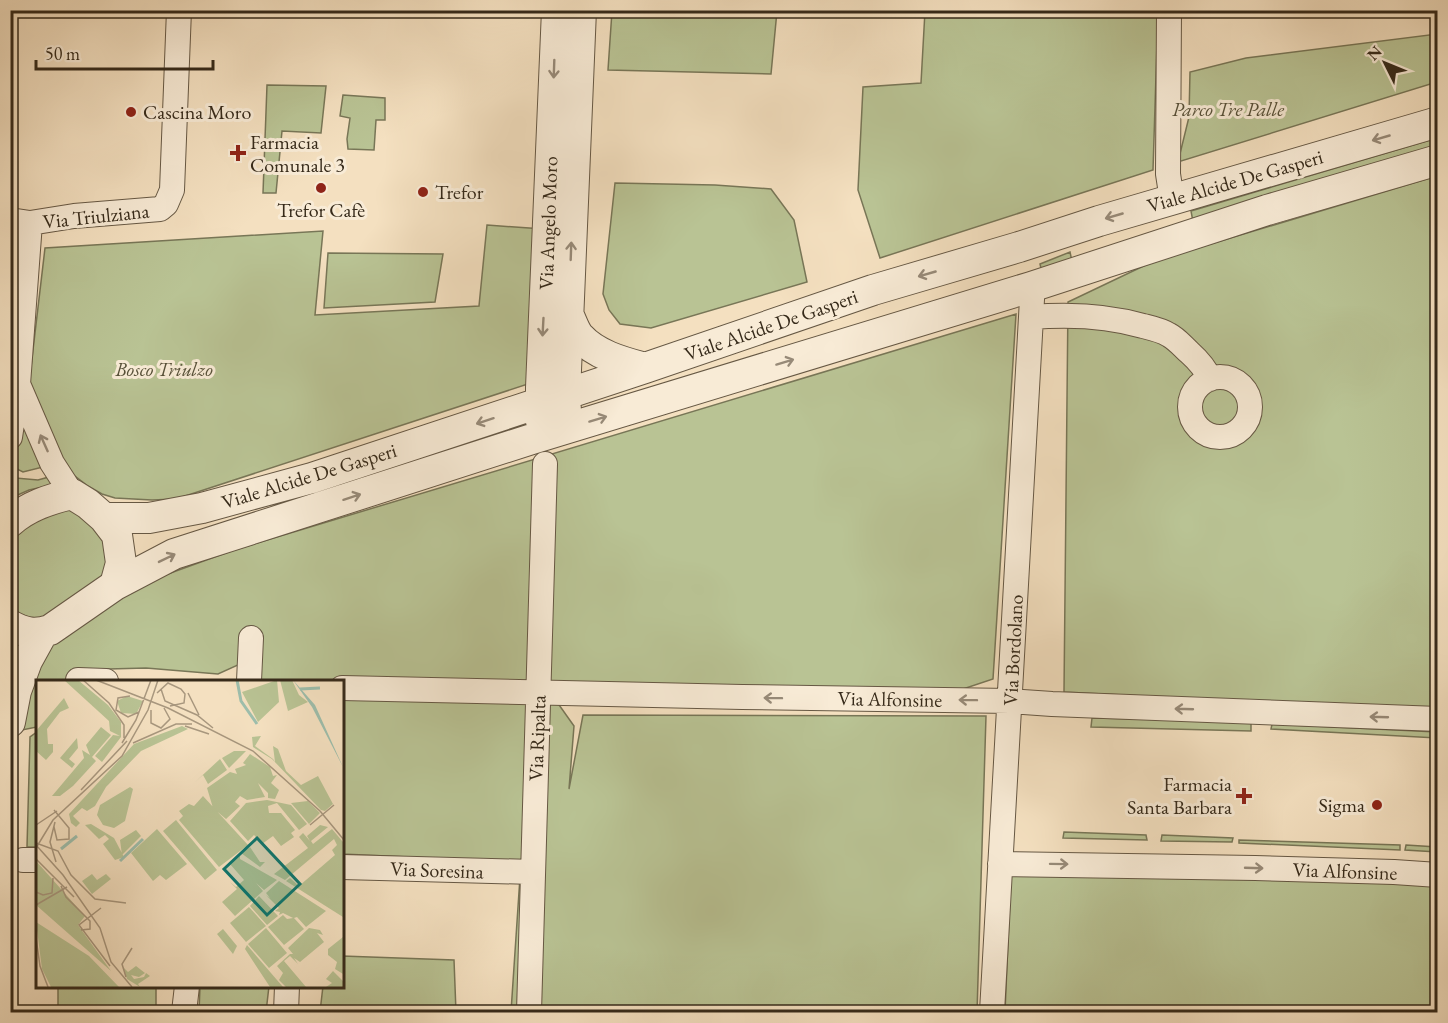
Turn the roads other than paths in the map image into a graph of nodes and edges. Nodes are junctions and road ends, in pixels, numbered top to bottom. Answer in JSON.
{"nodes":[{"id":1,"x":179,"y":10,"type":"edge"},
{"id":2,"x":557,"y":10,"type":"edge"},
{"id":3,"x":581,"y":10,"type":"edge"},
{"id":4,"x":1169,"y":10,"type":"edge"},
{"id":5,"x":1437,"y":122,"type":"edge"},
{"id":6,"x":1437,"y":160,"type":"edge"},
{"id":7,"x":1172,"y":200,"type":"junction"},
{"id":8,"x":20,"y":222,"type":"edge"},
{"id":9,"x":1183,"y":238,"type":"junction"},
{"id":10,"x":1019,"y":247,"type":"junction"},
{"id":11,"x":1031,"y":287,"type":"junction"},
{"id":12,"x":569,"y":316,"type":"junction"},
{"id":13,"x":1031,"y":317,"type":"junction"},
{"id":14,"x":645,"y":368,"type":"junction"},
{"id":15,"x":1210,"y":379,"type":"dead end"},
{"id":16,"x":18,"y":384,"type":"junction"},
{"id":17,"x":553,"y":398,"type":"junction"},
{"id":18,"x":10,"y":437,"type":"edge"},
{"id":19,"x":551,"y":443,"type":"junction"},
{"id":20,"x":72,"y":494,"type":"junction"},
{"id":21,"x":104,"y":518,"type":"junction"},
{"id":22,"x":10,"y":522,"type":"edge"},
{"id":23,"x":115,"y":585,"type":"junction"},
{"id":24,"x":10,"y":625,"type":"edge"},
{"id":25,"x":43,"y":632,"type":"junction"},
{"id":26,"x":251,"y":638,"type":"dead end"},
{"id":27,"x":249,"y":680,"type":"edge"},
{"id":28,"x":344,"y":688,"type":"edge"},
{"id":29,"x":538,"y":693,"type":"junction"},
{"id":30,"x":1010,"y":701,"type":"junction"},
{"id":31,"x":1437,"y":719,"type":"edge"},
{"id":32,"x":10,"y":722,"type":"edge"},
{"id":33,"x":1000,"y":864,"type":"junction"},
{"id":34,"x":344,"y":867,"type":"edge"},
{"id":35,"x":533,"y":872,"type":"junction"},
{"id":36,"x":1437,"y":875,"type":"edge"},
{"id":37,"x":187,"y":987,"type":"edge"},
{"id":38,"x":287,"y":987,"type":"edge"},
{"id":39,"x":184,"y":1012,"type":"edge"},
{"id":40,"x":286,"y":1012,"type":"edge"},
{"id":41,"x":529,"y":1012,"type":"edge"},
{"id":42,"x":992,"y":1012,"type":"edge"}],
"edges":[{"from":1,"to":8,"type":"street","name":"Via Triulziana"},
{"from":2,"to":17,"type":"street","name":"Via Angelo Moro","one_way":true},
{"from":12,"to":3,"type":"street","name":"Via Angelo Moro","one_way":true},
{"from":4,"to":7,"type":"street"},
{"from":5,"to":7,"type":"street","name":"Viale Alcide De Gasperi","one_way":true},
{"from":6,"to":9,"type":"street","name":"Viale Alcide De Gasperi"},
{"from":7,"to":9,"type":"street"},
{"from":7,"to":10,"type":"street","name":"Viale Alcide De Gasperi","one_way":true},
{"from":8,"to":16,"type":"street"},
{"from":9,"to":11,"type":"street","name":"Viale Alcide De Gasperi"},
{"from":10,"to":11,"type":"street"},
{"from":10,"to":14,"type":"street","name":"Viale Alcide De Gasperi","one_way":true},
{"from":11,"to":13,"type":"street","name":"Via Bordolano"},
{"from":19,"to":11,"type":"street","name":"Viale Alcide De Gasperi","one_way":true},
{"from":12,"to":14,"type":"street","name":"Via Angelo Moro"},
{"from":12,"to":17,"type":"street","name":"Via Angelo Moro"},
{"from":13,"to":15,"type":"street"},
{"from":13,"to":30,"type":"street","name":"Via Bordolano"},
{"from":14,"to":17,"type":"street","name":"Viale Alcide De Gasperi"},
{"from":16,"to":18,"type":"street"},
{"from":20,"to":16,"type":"street","one_way":true},
{"from":17,"to":19,"type":"street","name":"Via Angelo Moro"},
{"from":17,"to":21,"type":"street","name":"Viale Alcide De Gasperi","one_way":true},
{"from":23,"to":19,"type":"street","name":"Viale Alcide De Gasperi","one_way":true},
{"from":19,"to":29,"type":"street","name":"Via Ripalta"},
{"from":20,"to":21,"type":"street"},
{"from":20,"to":22,"type":"street"},
{"from":21,"to":23,"type":"street"},
{"from":23,"to":25,"type":"street","name":"Viale Alcide De Gasperi"},
{"from":24,"to":25,"type":"street"},
{"from":25,"to":32,"type":"street"},
{"from":26,"to":27,"type":"street"},
{"from":28,"to":29,"type":"street","name":"Via Alfonsine"},
{"from":30,"to":29,"type":"street","name":"Via Alfonsine","one_way":true},
{"from":29,"to":35,"type":"street","name":"Via Ripalta"},
{"from":31,"to":30,"type":"street","name":"Via Alfonsine","one_way":true},
{"from":30,"to":33,"type":"street","name":"Via Bordolano"},
{"from":33,"to":36,"type":"street","name":"Via Alfonsine","one_way":true},
{"from":33,"to":42,"type":"street","name":"Via Bordolano"},
{"from":34,"to":35,"type":"street","name":"Via Soresina"},
{"from":35,"to":41,"type":"street","name":"Via Ripalta"},
{"from":37,"to":39,"type":"street"},
{"from":38,"to":40,"type":"street"}]}
